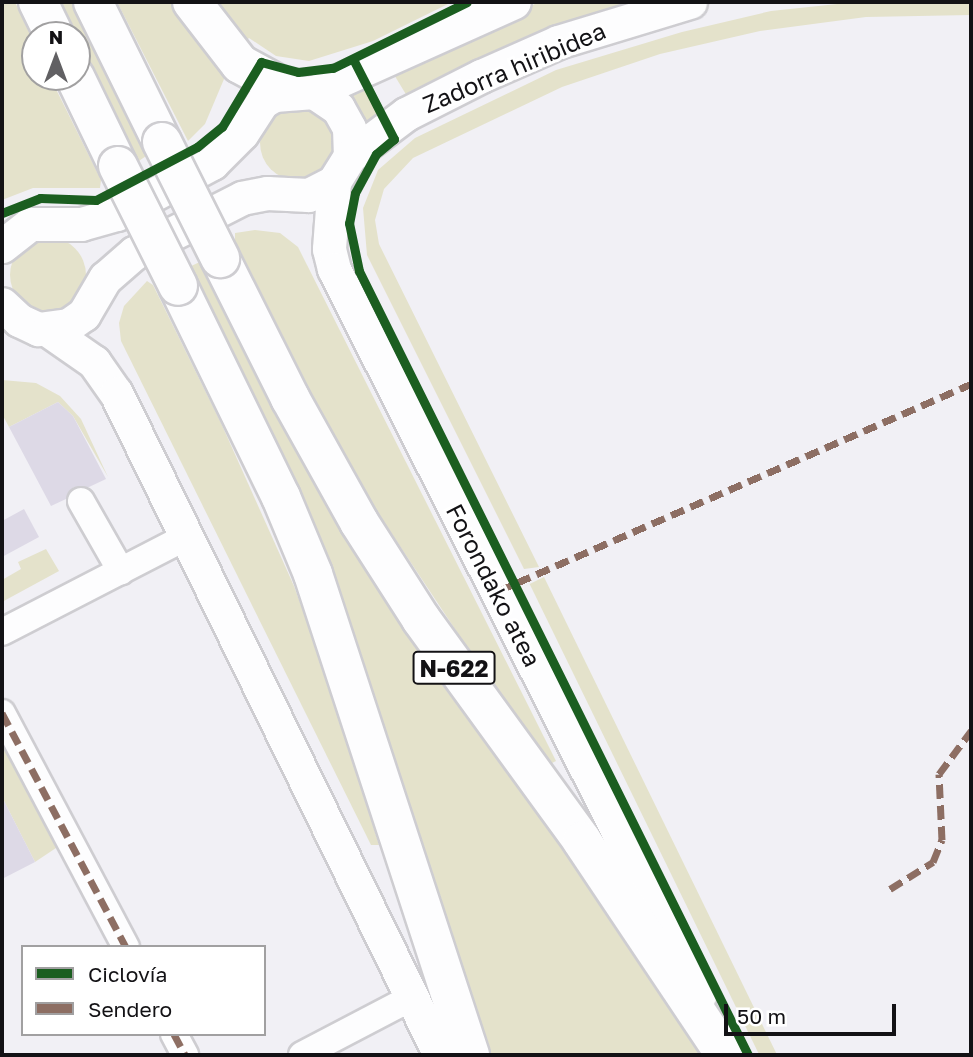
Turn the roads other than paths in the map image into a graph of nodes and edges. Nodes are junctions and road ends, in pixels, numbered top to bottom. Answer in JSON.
{"nodes":[{"id":1,"x":38,"y":2,"type":"edge"},
{"id":2,"x":93,"y":2,"type":"edge"},
{"id":3,"x":192,"y":2,"type":"edge"},
{"id":4,"x":514,"y":2,"type":"edge"},
{"id":5,"x":690,"y":2,"type":"edge"},
{"id":6,"x":47,"y":21,"type":"edge"},
{"id":7,"x":82,"y":91,"type":"edge"},
{"id":8,"x":301,"y":91,"type":"junction"},
{"id":9,"x":342,"y":169,"type":"junction"},
{"id":10,"x":2,"y":246,"type":"edge"},
{"id":11,"x":2,"y":304,"type":"edge"},
{"id":12,"x":43,"y":329,"type":"junction"},
{"id":13,"x":2,"y":337,"type":"edge"},
{"id":14,"x":80,"y":501,"type":"dead end"},
{"id":15,"x":188,"y":536,"type":"junction"},
{"id":16,"x":121,"y":571,"type":"junction"},
{"id":17,"x":2,"y":632,"type":"edge"},
{"id":18,"x":2,"y":713,"type":"edge"},
{"id":19,"x":125,"y":945,"type":"edge"},
{"id":20,"x":411,"y":998,"type":"junction"},
{"id":21,"x":175,"y":1036,"type":"edge"},
{"id":22,"x":186,"y":1055,"type":"edge"},
{"id":23,"x":302,"y":1055,"type":"edge"},
{"id":24,"x":440,"y":1055,"type":"edge"},
{"id":25,"x":470,"y":1055,"type":"edge"},
{"id":26,"x":725,"y":1055,"type":"edge"},
{"id":27,"x":731,"y":1055,"type":"edge"}],
"edges":[{"from":1,"to":6,"type":"highway"},
{"from":2,"to":26,"type":"highway","number":"N-622","bridge":true},
{"from":3,"to":8,"type":"highway"},
{"from":4,"to":8,"type":"main road"},
{"from":5,"to":9,"type":"main road","name":"Zadorra hiribidea"},
{"from":7,"to":25,"type":"highway","bridge":true},
{"from":8,"to":9,"type":"main road","name":"Forondako atea"},
{"from":8,"to":10,"type":"main road"},
{"from":9,"to":12,"type":"main road","name":"Zadorra hiribidea"},
{"from":9,"to":27,"type":"main road","name":"Forondako atea"},
{"from":11,"to":12,"type":"main road"},
{"from":12,"to":13,"type":"main road"},
{"from":12,"to":15,"type":"main road"},
{"from":14,"to":16,"type":"street"},
{"from":15,"to":16,"type":"street"},
{"from":15,"to":20,"type":"main road"},
{"from":16,"to":17,"type":"street"},
{"from":18,"to":19,"type":"street"},
{"from":20,"to":23,"type":"street"},
{"from":20,"to":24,"type":"main road"},
{"from":21,"to":22,"type":"street"}]}
